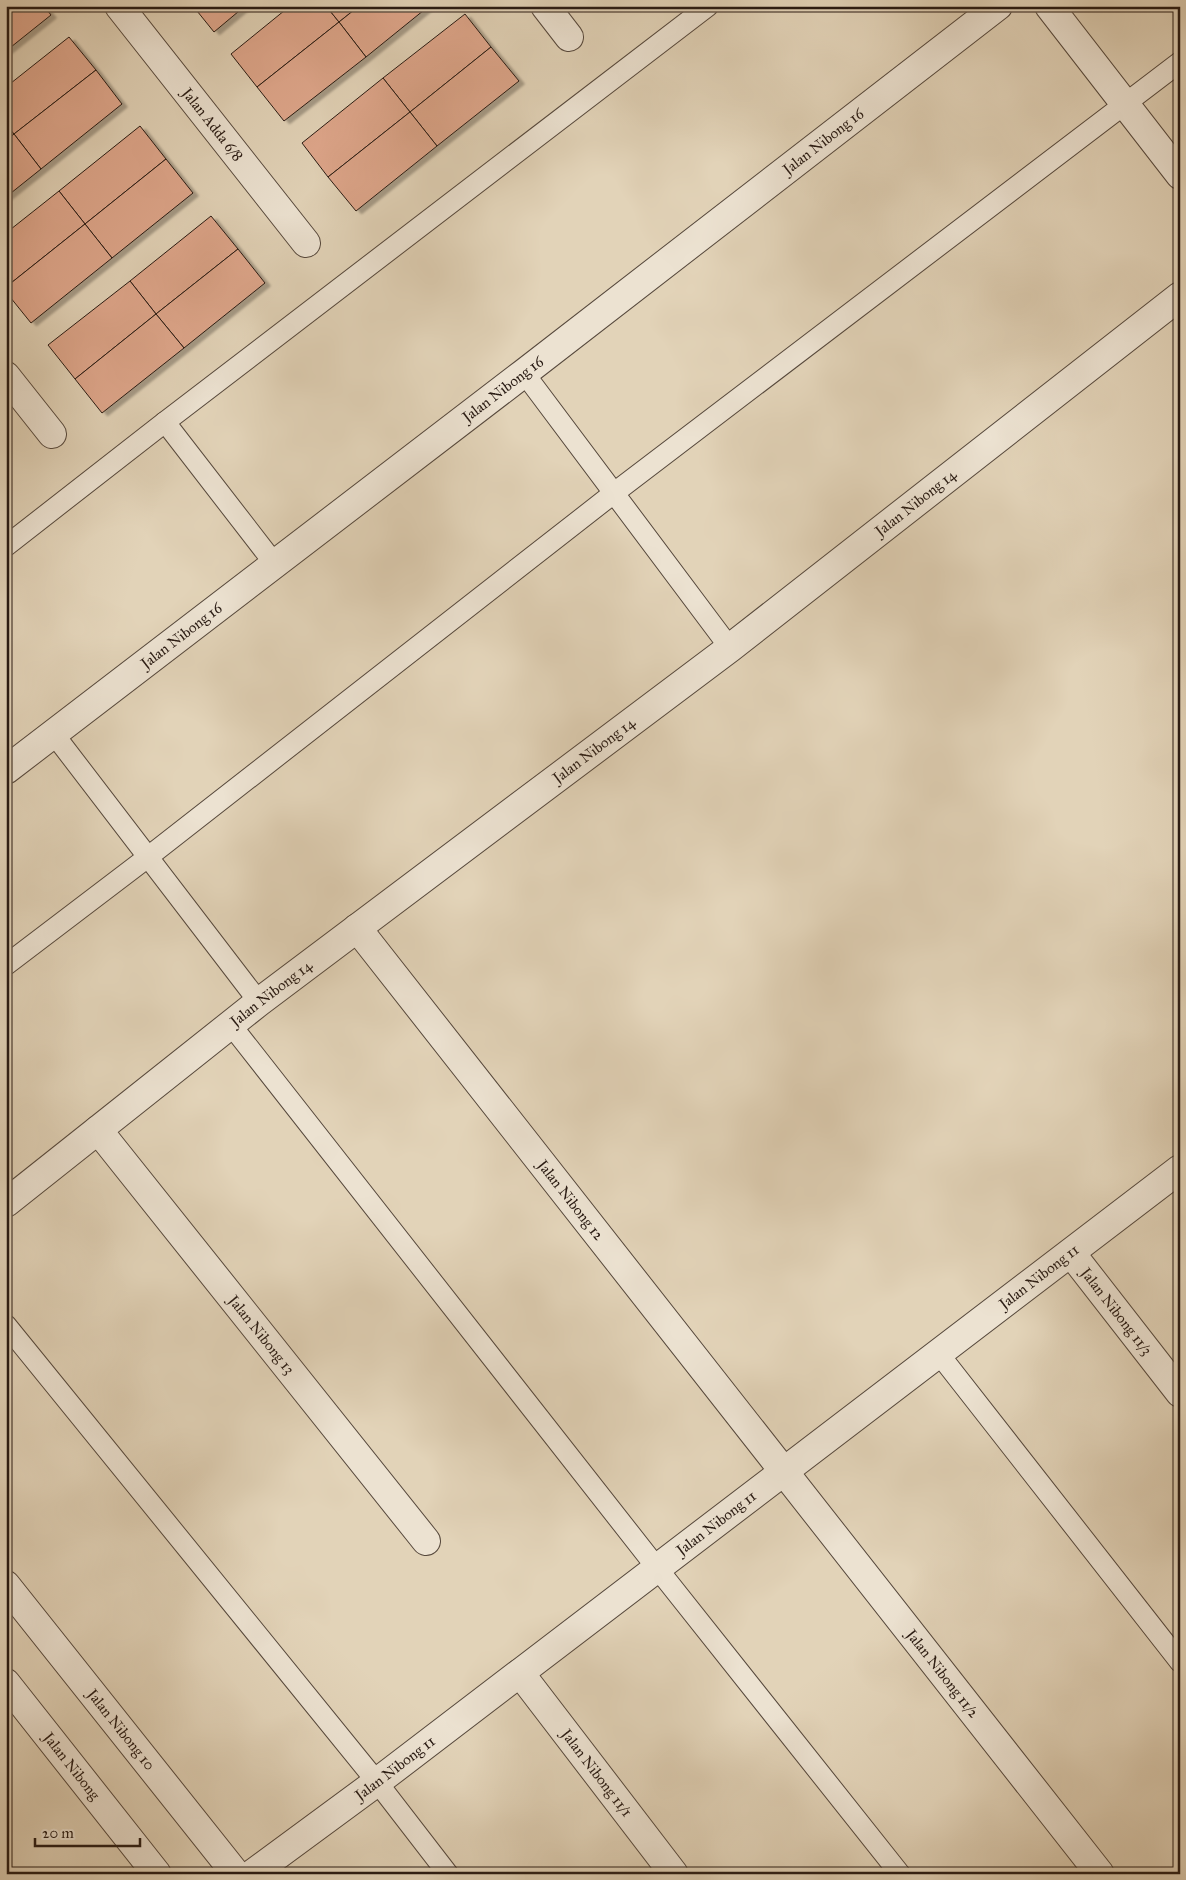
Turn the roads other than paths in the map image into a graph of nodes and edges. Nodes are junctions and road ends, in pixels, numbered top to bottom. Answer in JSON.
{"nodes":[{"id":1,"x":118,"y":6,"type":"edge"},
{"id":2,"x":545,"y":6,"type":"edge"},
{"id":3,"x":708,"y":6,"type":"edge"},
{"id":4,"x":998,"y":6,"type":"edge"},
{"id":5,"x":1049,"y":6,"type":"edge"},
{"id":6,"x":569,"y":37,"type":"dead end"},
{"id":7,"x":1180,"y":62,"type":"edge"},
{"id":8,"x":1125,"y":104,"type":"junction"},
{"id":9,"x":1180,"y":175,"type":"edge"},
{"id":10,"x":306,"y":243,"type":"dead end"},
{"id":11,"x":1180,"y":296,"type":"edge"},
{"id":12,"x":524,"y":373,"type":"junction"},
{"id":13,"x":6,"y":376,"type":"edge"},
{"id":14,"x":165,"y":422,"type":"junction"},
{"id":15,"x":52,"y":434,"type":"dead end"},
{"id":16,"x":614,"y":493,"type":"junction"},
{"id":17,"x":6,"y":546,"type":"edge"},
{"id":18,"x":274,"y":563,"type":"junction"},
{"id":19,"x":730,"y":648,"type":"junction"},
{"id":20,"x":54,"y":733,"type":"junction"},
{"id":21,"x":6,"y":770,"type":"edge"},
{"id":22,"x":148,"y":857,"type":"junction"},
{"id":23,"x":357,"y":928,"type":"junction"},
{"id":24,"x":6,"y":965,"type":"edge"},
{"id":25,"x":259,"y":1002,"type":"junction"},
{"id":26,"x":231,"y":1025,"type":"junction"},
{"id":27,"x":98,"y":1130,"type":"junction"},
{"id":28,"x":1180,"y":1169,"type":"edge"},
{"id":29,"x":6,"y":1202,"type":"edge"},
{"id":30,"x":1072,"y":1252,"type":"junction"},
{"id":31,"x":6,"y":1325,"type":"edge"},
{"id":32,"x":938,"y":1354,"type":"junction"},
{"id":33,"x":1180,"y":1393,"type":"edge"},
{"id":34,"x":785,"y":1472,"type":"junction"},
{"id":35,"x":426,"y":1541,"type":"dead end"},
{"id":36,"x":657,"y":1568,"type":"junction"},
{"id":37,"x":6,"y":1585,"type":"edge"},
{"id":38,"x":1180,"y":1662,"type":"edge"},
{"id":39,"x":520,"y":1673,"type":"junction"},
{"id":40,"x":6,"y":1683,"type":"edge"},
{"id":41,"x":377,"y":1782,"type":"junction"},
{"id":42,"x":156,"y":1874,"type":"edge"},
{"id":43,"x":236,"y":1874,"type":"edge"},
{"id":44,"x":252,"y":1874,"type":"edge"},
{"id":45,"x":448,"y":1874,"type":"edge"},
{"id":46,"x":674,"y":1874,"type":"edge"},
{"id":47,"x":900,"y":1874,"type":"edge"},
{"id":48,"x":1100,"y":1874,"type":"edge"}],
"edges":[{"from":1,"to":10,"type":"street","name":"Jalan Adda 6/8"},
{"from":2,"to":6,"type":"street"},
{"from":3,"to":14,"type":"lane"},
{"from":4,"to":12,"type":"street","name":"Jalan Nibong 16"},
{"from":5,"to":8,"type":"street"},
{"from":7,"to":8,"type":"lane"},
{"from":8,"to":9,"type":"street"},
{"from":8,"to":16,"type":"lane"},
{"from":11,"to":19,"type":"street","name":"Jalan Nibong 14"},
{"from":12,"to":16,"type":"lane"},
{"from":12,"to":18,"type":"street","name":"Jalan Nibong 16"},
{"from":13,"to":15,"type":"street"},
{"from":14,"to":17,"type":"lane"},
{"from":14,"to":18,"type":"lane"},
{"from":16,"to":19,"type":"lane"},
{"from":16,"to":22,"type":"lane"},
{"from":18,"to":20,"type":"street","name":"Jalan Nibong 16"},
{"from":19,"to":23,"type":"street","name":"Jalan Nibong 14"},
{"from":20,"to":21,"type":"street","name":"Jalan Nibong 16"},
{"from":20,"to":22,"type":"lane"},
{"from":22,"to":24,"type":"lane"},
{"from":22,"to":25,"type":"lane"},
{"from":23,"to":25,"type":"street","name":"Jalan Nibong 14"},
{"from":23,"to":34,"type":"street","name":"Jalan Nibong 12"},
{"from":25,"to":26,"type":"street","name":"Jalan Nibong 14"},
{"from":26,"to":27,"type":"street","name":"Jalan Nibong 14"},
{"from":26,"to":36,"type":"lane"},
{"from":27,"to":29,"type":"street","name":"Jalan Nibong 14"},
{"from":27,"to":35,"type":"street","name":"Jalan Nibong 13"},
{"from":28,"to":30,"type":"street","name":"Jalan Nibong 11"},
{"from":30,"to":32,"type":"street","name":"Jalan Nibong 11"},
{"from":30,"to":33,"type":"street","name":"Jalan Nibong 11/3"},
{"from":31,"to":41,"type":"lane"},
{"from":32,"to":34,"type":"street","name":"Jalan Nibong 11"},
{"from":32,"to":38,"type":"lane"},
{"from":34,"to":36,"type":"street","name":"Jalan Nibong 11"},
{"from":34,"to":48,"type":"street","name":"Jalan Nibong 11/2"},
{"from":36,"to":39,"type":"street","name":"Jalan Nibong 11"},
{"from":36,"to":47,"type":"lane"},
{"from":37,"to":43,"type":"street","name":"Jalan Nibong 10"},
{"from":39,"to":41,"type":"street","name":"Jalan Nibong 11"},
{"from":39,"to":46,"type":"street","name":"Jalan Nibong 11/1"},
{"from":40,"to":42,"type":"street","name":"Jalan Nibong"},
{"from":41,"to":44,"type":"street","name":"Jalan Nibong 11"},
{"from":41,"to":45,"type":"lane"}]}
